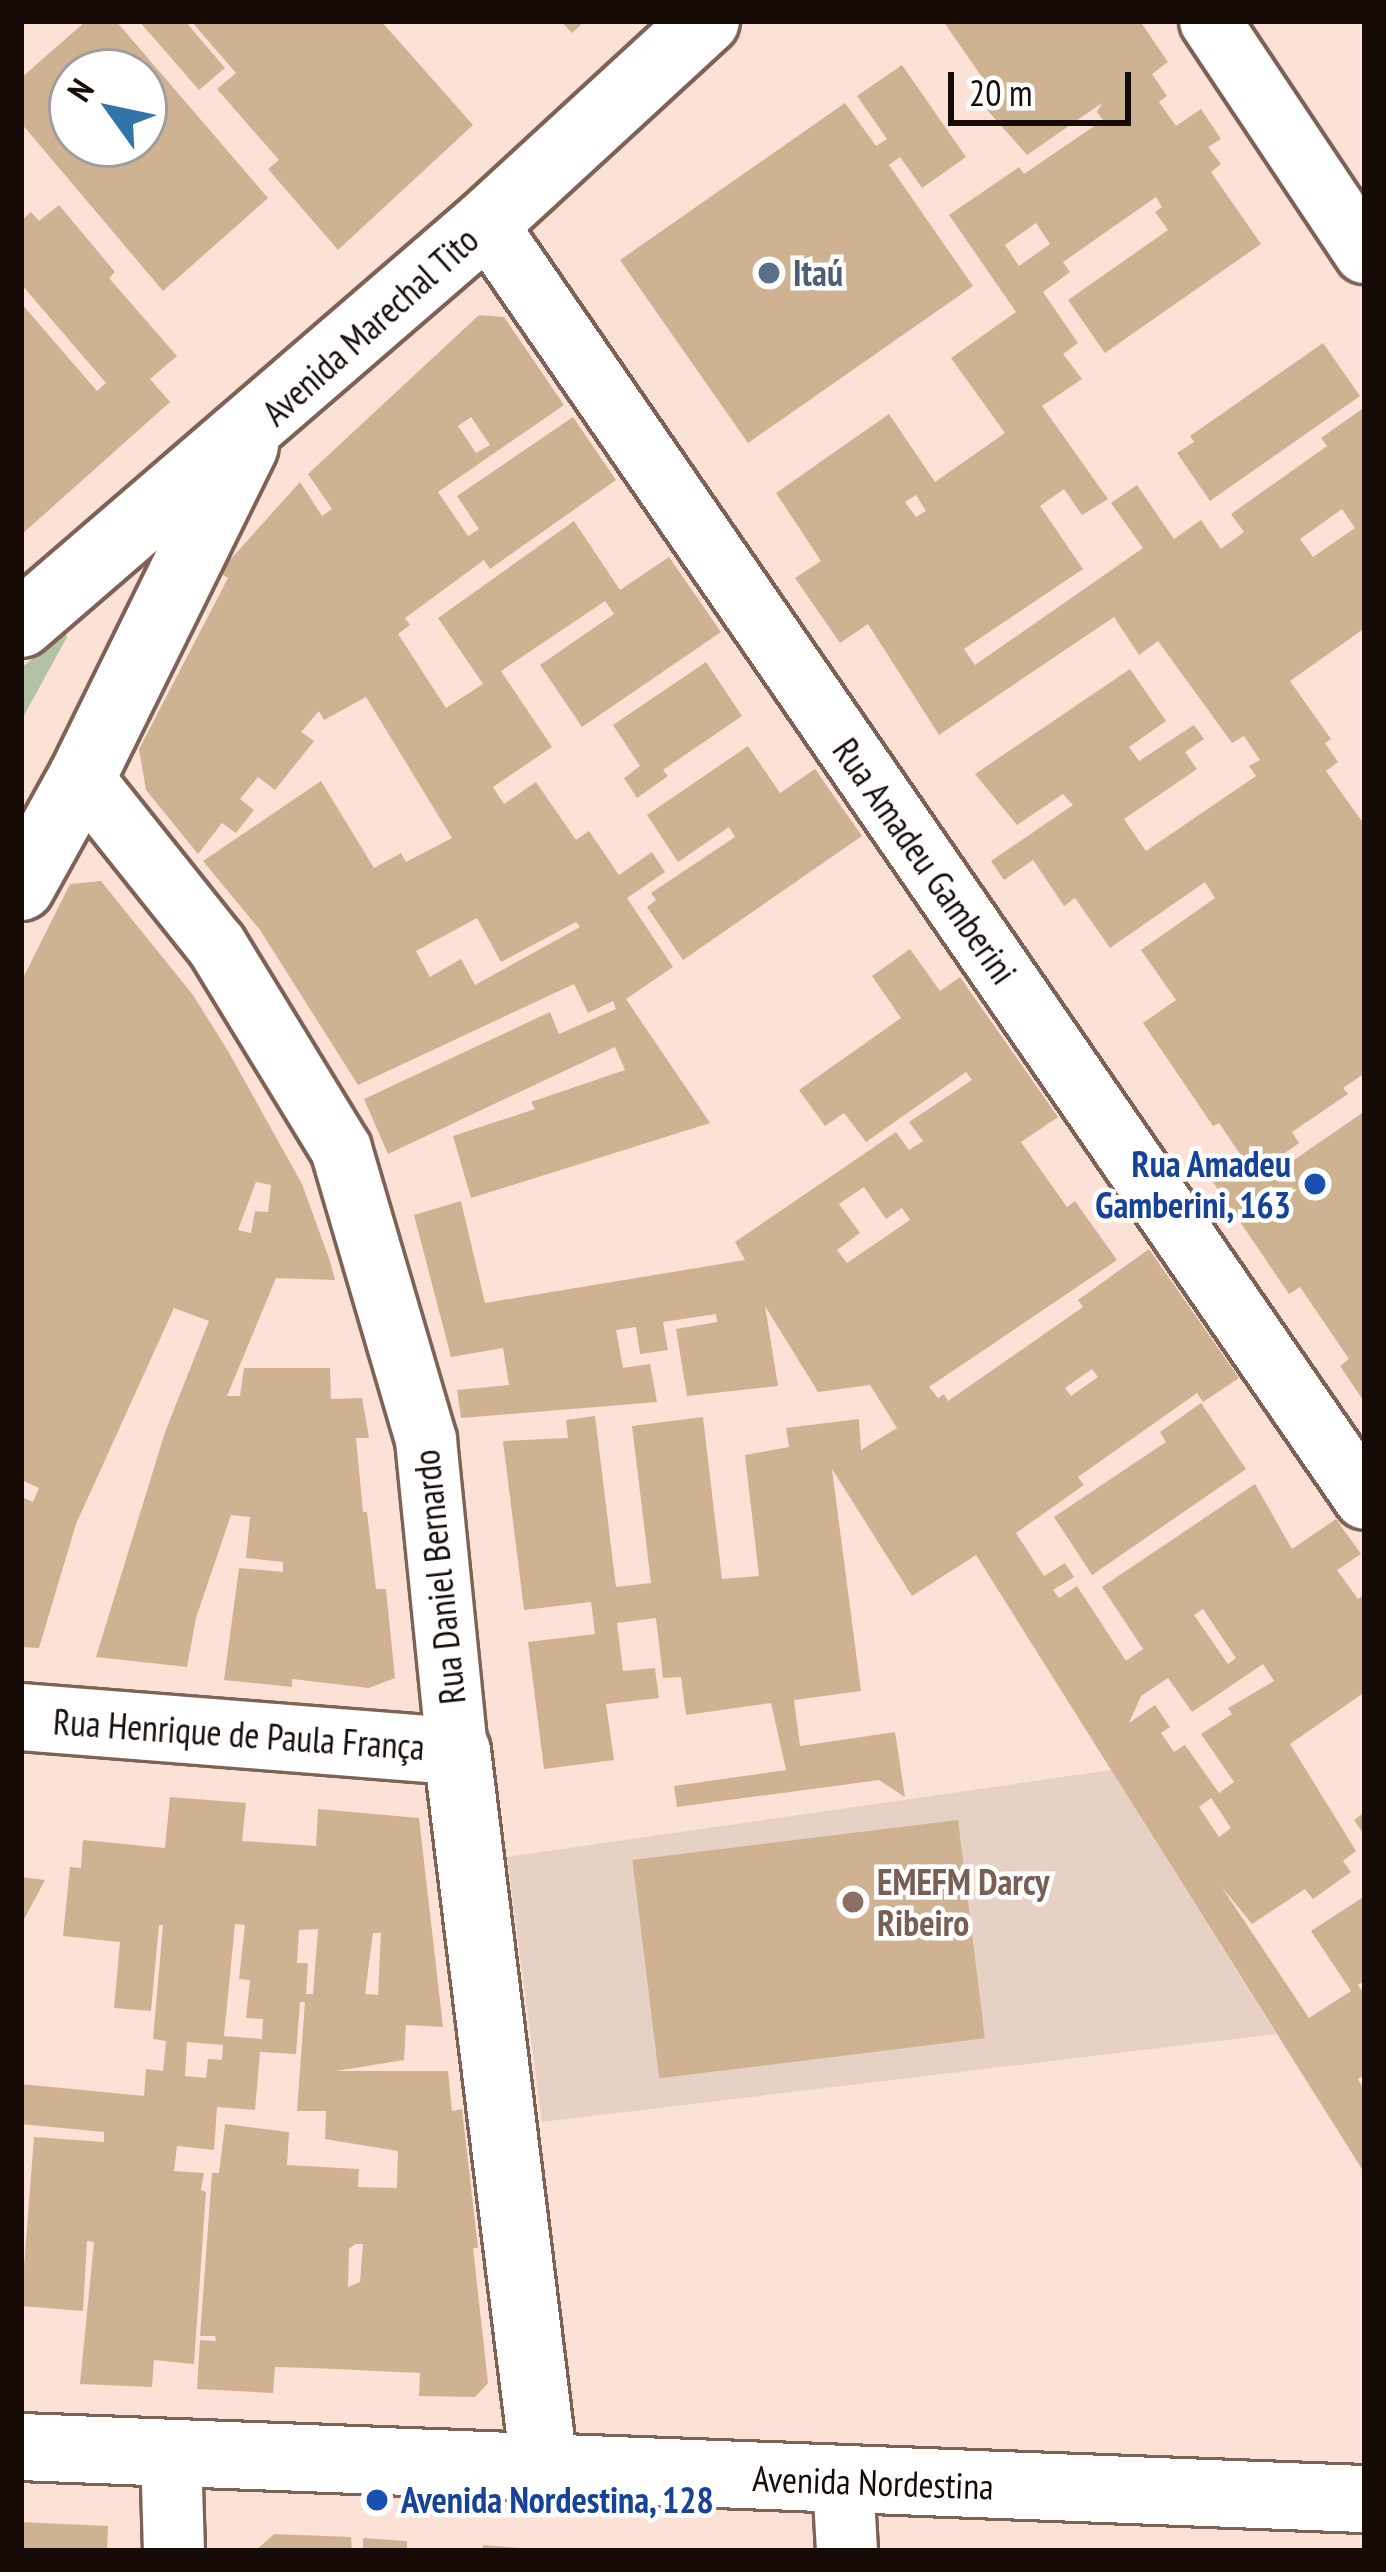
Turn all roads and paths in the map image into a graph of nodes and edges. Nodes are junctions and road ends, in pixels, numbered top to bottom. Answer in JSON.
{"nodes":[{"id":1,"x":706,"y":21,"type":"edge"},
{"id":2,"x":1210,"y":21,"type":"edge"},
{"id":3,"x":486,"y":223,"type":"junction"},
{"id":4,"x":1365,"y":253,"type":"edge"},
{"id":5,"x":260,"y":418,"type":"junction"},
{"id":6,"x":21,"y":624,"type":"edge"},
{"id":7,"x":82,"y":777,"type":"junction"},
{"id":8,"x":21,"y":887,"type":"edge"},
{"id":9,"x":1365,"y":1499,"type":"edge"},
{"id":10,"x":21,"y":1717,"type":"edge"},
{"id":11,"x":457,"y":1750,"type":"junction"},
{"id":12,"x":21,"y":2446,"type":"edge"},
{"id":13,"x":171,"y":2450,"type":"junction"},
{"id":14,"x":544,"y":2466,"type":"junction"},
{"id":15,"x":843,"y":2481,"type":"junction"},
{"id":16,"x":1365,"y":2499,"type":"edge"},
{"id":17,"x":175,"y":2551,"type":"edge"},
{"id":18,"x":847,"y":2551,"type":"edge"}],
"edges":[{"from":1,"to":3,"type":"main road","name":"Avenida Marechal Tito"},
{"from":2,"to":4,"type":"street"},
{"from":3,"to":5,"type":"main road","name":"Avenida Marechal Tito"},
{"from":3,"to":9,"type":"street","name":"Rua Amadeu Gamberini"},
{"from":5,"to":6,"type":"main road"},
{"from":5,"to":7,"type":"main road","name":"Avenida Marechal Tito"},
{"from":7,"to":8,"type":"main road","name":"Avenida Marechal Tito"},
{"from":7,"to":11,"type":"street","name":"Rua Daniel Bernardo"},
{"from":10,"to":11,"type":"main road","name":"Rua Henrique de Paula França"},
{"from":11,"to":14,"type":"main road","name":"Rua Daniel Bernardo"},
{"from":12,"to":13,"type":"main road","name":"Avenida Nordestina"},
{"from":13,"to":14,"type":"main road","name":"Avenida Nordestina"},
{"from":13,"to":17,"type":"street"},
{"from":14,"to":15,"type":"main road","name":"Avenida Nordestina"},
{"from":15,"to":16,"type":"main road","name":"Avenida Nordestina"},
{"from":15,"to":18,"type":"street"}]}
